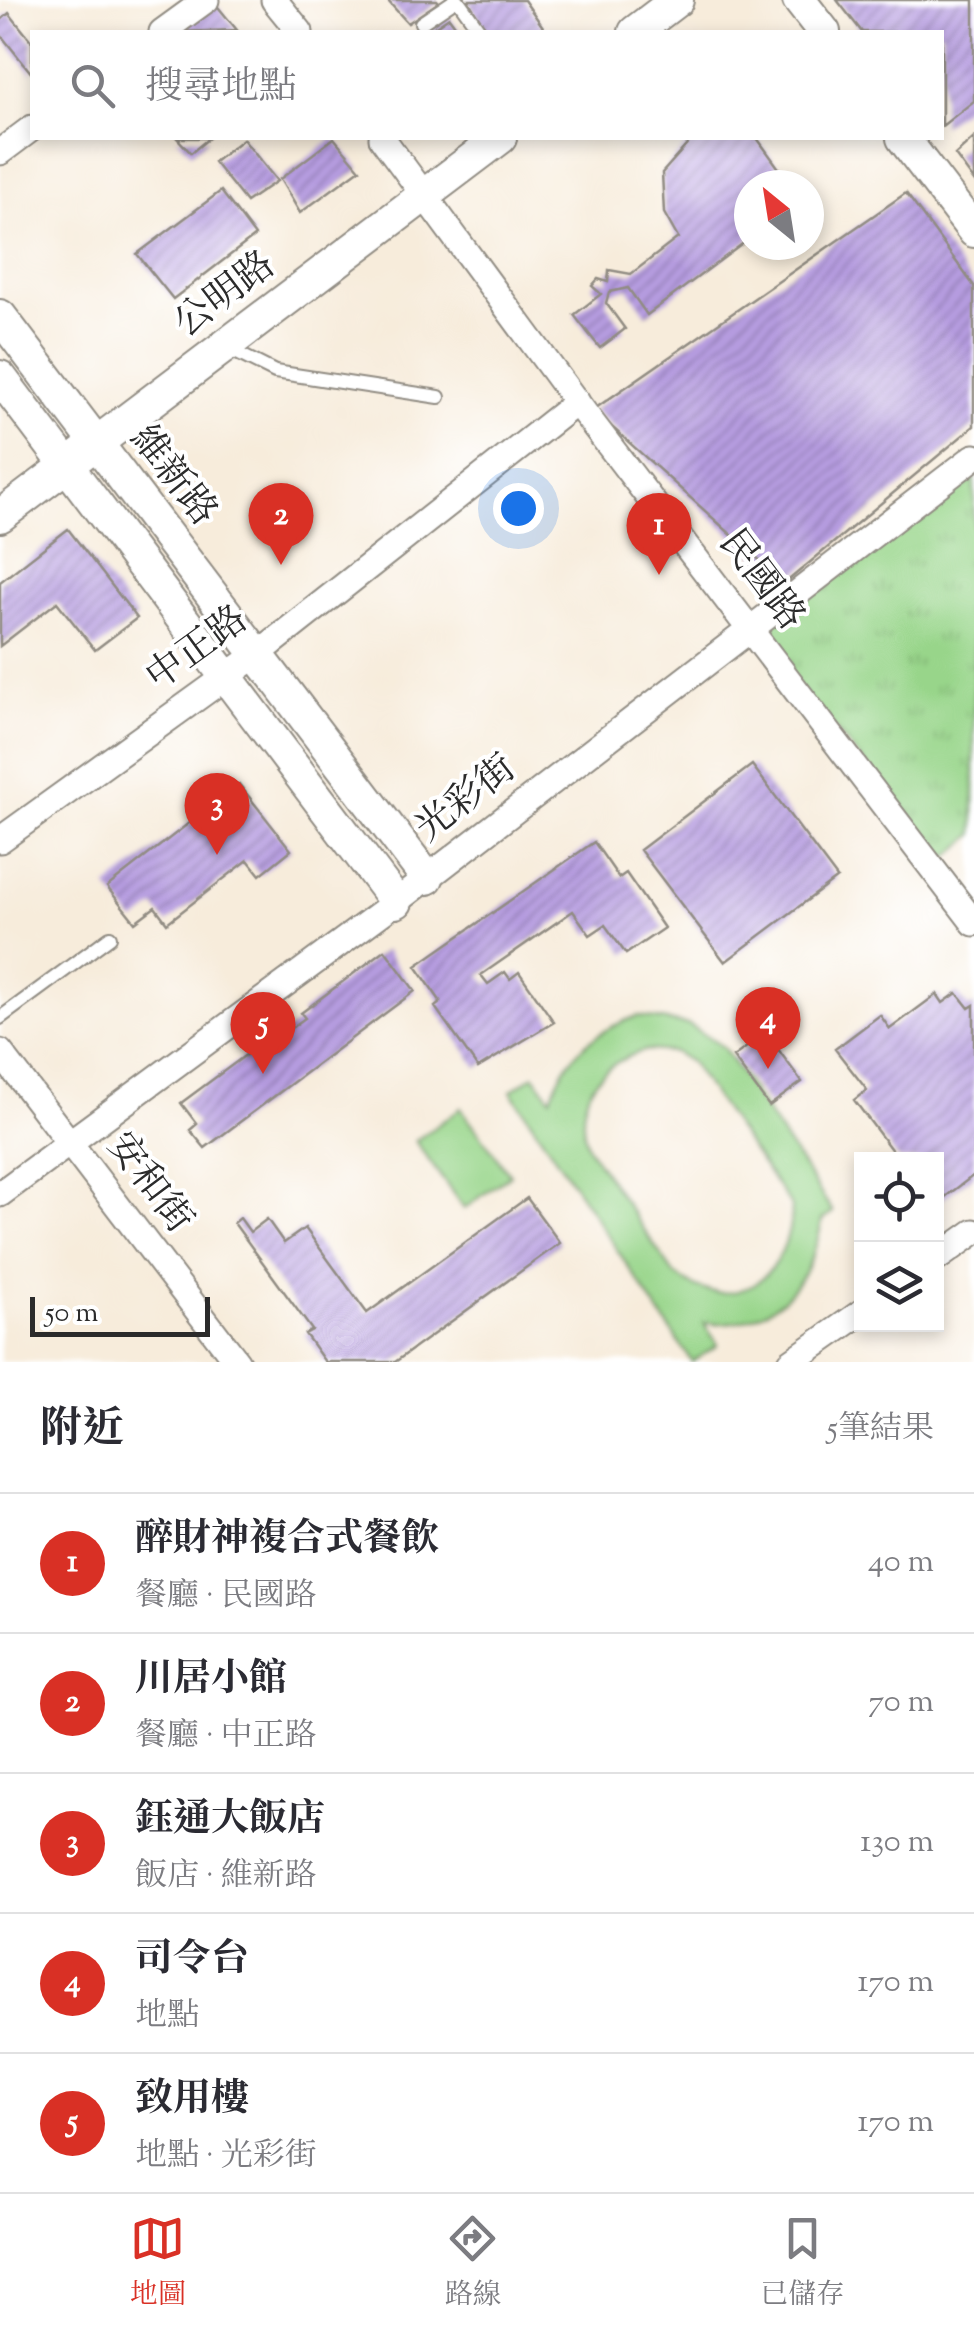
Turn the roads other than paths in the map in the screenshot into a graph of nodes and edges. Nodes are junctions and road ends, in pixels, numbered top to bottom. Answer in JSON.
{"nodes":[{"id":1,"x":206,"y":0,"type":"edge"},
{"id":2,"x":274,"y":0,"type":"edge"},
{"id":3,"x":456,"y":0,"type":"edge"},
{"id":4,"x":677,"y":0,"type":"edge"},
{"id":5,"x":799,"y":0,"type":"edge"},
{"id":6,"x":421,"y":23,"type":"dead end"},
{"id":7,"x":165,"y":30,"type":"edge"},
{"id":8,"x":298,"y":30,"type":"edge"},
{"id":9,"x":479,"y":30,"type":"edge"},
{"id":10,"x":638,"y":30,"type":"edge"},
{"id":11,"x":822,"y":30,"type":"edge"},
{"id":12,"x":30,"y":130,"type":"edge"},
{"id":13,"x":384,"y":140,"type":"edge"},
{"id":14,"x":497,"y":140,"type":"edge"},
{"id":15,"x":906,"y":140,"type":"edge"},
{"id":16,"x":0,"y":152,"type":"edge"},
{"id":17,"x":426,"y":194,"type":"junction"},
{"id":18,"x":974,"y":231,"type":"edge"},
{"id":19,"x":0,"y":316,"type":"edge"},
{"id":20,"x":225,"y":347,"type":"junction"},
{"id":21,"x":0,"y":377,"type":"edge"},
{"id":22,"x":439,"y":397,"type":"dead end"},
{"id":23,"x":577,"y":402,"type":"junction"},
{"id":24,"x":96,"y":446,"type":"junction"},
{"id":25,"x":974,"y":457,"type":"edge"},
{"id":26,"x":67,"y":468,"type":"junction"},
{"id":27,"x":0,"y":516,"type":"edge"},
{"id":28,"x":749,"y":629,"type":"junction"},
{"id":29,"x":259,"y":652,"type":"junction"},
{"id":30,"x":225,"y":678,"type":"junction"},
{"id":31,"x":0,"y":840,"type":"edge"},
{"id":32,"x":427,"y":878,"type":"junction"},
{"id":33,"x":396,"y":902,"type":"junction"},
{"id":34,"x":974,"y":923,"type":"edge"},
{"id":35,"x":110,"y":937,"type":"dead end"},
{"id":36,"x":0,"y":1018,"type":"edge"},
{"id":37,"x":2,"y":1059,"type":"edge"},
{"id":38,"x":68,"y":1142,"type":"junction"},
{"id":39,"x":0,"y":1194,"type":"edge"},
{"id":40,"x":974,"y":1232,"type":"edge"},
{"id":41,"x":944,"y":1253,"type":"edge"},
{"id":42,"x":854,"y":1318,"type":"edge"},
{"id":43,"x":233,"y":1360,"type":"edge"},
{"id":44,"x":791,"y":1362,"type":"edge"}],
"edges":[{"from":1,"to":7,"type":"street"},
{"from":2,"to":8,"type":"street"},
{"from":3,"to":6,"type":"lane"},
{"from":3,"to":9,"type":"lane"},
{"from":4,"to":10,"type":"street"},
{"from":5,"to":11,"type":"street"},
{"from":12,"to":16,"type":"street"},
{"from":13,"to":17,"type":"street","name":"民國路"},
{"from":14,"to":17,"type":"street","name":"公明路"},
{"from":15,"to":18,"type":"street"},
{"from":17,"to":20,"type":"street","name":"公明路"},
{"from":17,"to":23,"type":"street","name":"民國路"},
{"from":19,"to":24,"type":"street","name":"維新路"},
{"from":20,"to":22,"type":"lane"},
{"from":20,"to":24,"type":"street","name":"公明路"},
{"from":21,"to":26,"type":"street","name":"維新路"},
{"from":23,"to":28,"type":"street","name":"民國路"},
{"from":23,"to":29,"type":"street","name":"中正路"},
{"from":24,"to":26,"type":"street","name":"公明路"},
{"from":24,"to":29,"type":"street","name":"維新路"},
{"from":25,"to":28,"type":"street","name":"光彩街"},
{"from":26,"to":27,"type":"street","name":"公明路"},
{"from":26,"to":30,"type":"street","name":"維新路"},
{"from":28,"to":32,"type":"street","name":"光彩街"},
{"from":28,"to":34,"type":"street","name":"民國路"},
{"from":29,"to":30,"type":"street","name":"中正路"},
{"from":29,"to":32,"type":"street","name":"維新路"},
{"from":30,"to":31,"type":"street","name":"中正路"},
{"from":30,"to":33,"type":"street","name":"維新路"},
{"from":32,"to":33,"type":"street","name":"光彩街"},
{"from":33,"to":38,"type":"street","name":"光彩街"},
{"from":35,"to":36,"type":"lane"},
{"from":37,"to":38,"type":"street","name":"安和街"},
{"from":38,"to":39,"type":"street","name":"光彩街"},
{"from":38,"to":43,"type":"street","name":"安和街"},
{"from":40,"to":41,"type":"street"},
{"from":42,"to":44,"type":"street"}]}
